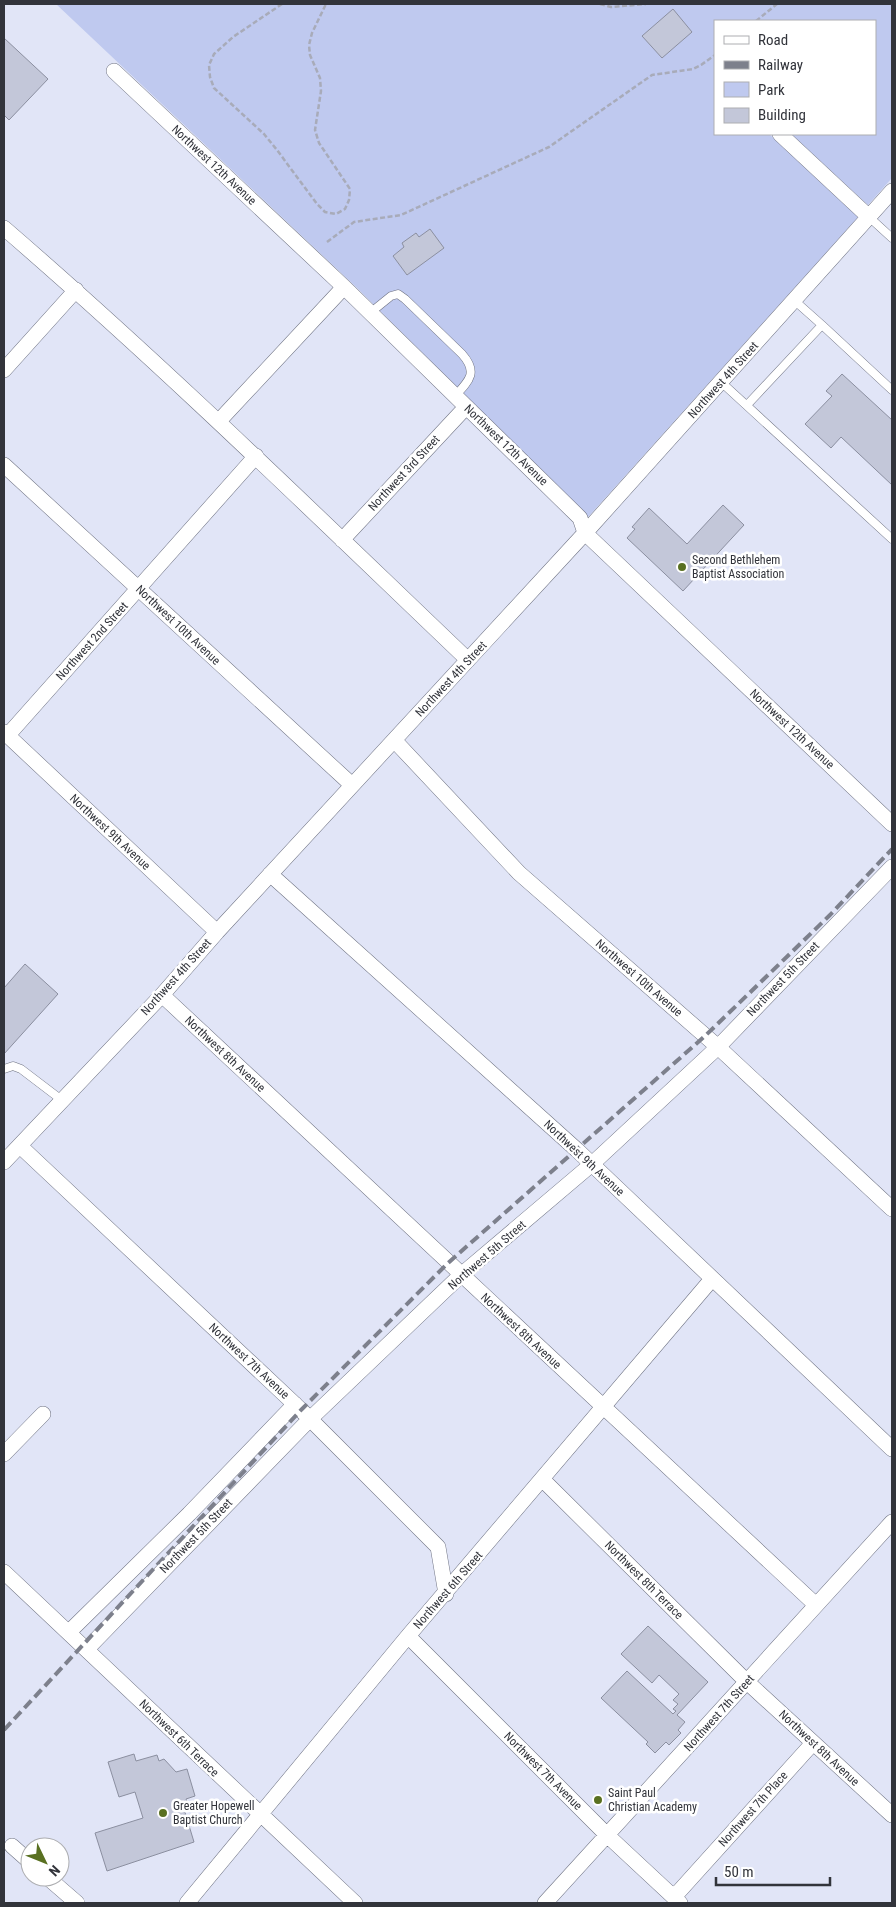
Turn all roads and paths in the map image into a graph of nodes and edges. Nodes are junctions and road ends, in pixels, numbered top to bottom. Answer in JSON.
{"nodes":[{"id":1,"x":282,"y":4,"type":"edge"},
{"id":2,"x":326,"y":4,"type":"edge"},
{"id":3,"x":600,"y":4,"type":"edge"},
{"id":4,"x":646,"y":4,"type":"edge"},
{"id":5,"x":777,"y":4,"type":"edge"},
{"id":6,"x":757,"y":20,"type":"edge"},
{"id":7,"x":714,"y":55,"type":"edge"},
{"id":8,"x":114,"y":71,"type":"dead end"},
{"id":9,"x":781,"y":135,"type":"edge"},
{"id":10,"x":892,"y":191,"type":"edge"},
{"id":11,"x":869,"y":217,"type":"junction"},
{"id":12,"x":4,"y":228,"type":"edge"},
{"id":13,"x":892,"y":238,"type":"edge"},
{"id":14,"x":327,"y":242,"type":"dead end"},
{"id":15,"x":344,"y":287,"type":"junction"},
{"id":16,"x":76,"y":290,"type":"junction"},
{"id":17,"x":795,"y":301,"type":"junction"},
{"id":18,"x":370,"y":313,"type":"junction"},
{"id":19,"x":822,"y":325,"type":"junction"},
{"id":20,"x":4,"y":370,"type":"edge"},
{"id":21,"x":721,"y":382,"type":"junction"},
{"id":22,"x":892,"y":390,"type":"edge"},
{"id":23,"x":461,"y":401,"type":"junction"},
{"id":24,"x":747,"y":405,"type":"junction"},
{"id":25,"x":219,"y":420,"type":"junction"},
{"id":26,"x":256,"y":456,"type":"junction"},
{"id":27,"x":4,"y":465,"type":"edge"},
{"id":28,"x":585,"y":534,"type":"junction"},
{"id":29,"x":892,"y":539,"type":"edge"},
{"id":30,"x":342,"y":540,"type":"junction"},
{"id":31,"x":138,"y":589,"type":"junction"},
{"id":32,"x":468,"y":660,"type":"junction"},
{"id":33,"x":6,"y":733,"type":"edge"},
{"id":34,"x":394,"y":740,"type":"junction"},
{"id":35,"x":352,"y":785,"type":"junction"},
{"id":36,"x":892,"y":824,"type":"edge"},
{"id":37,"x":892,"y":867,"type":"edge"},
{"id":38,"x":270,"y":874,"type":"junction"},
{"id":39,"x":216,"y":932,"type":"junction"},
{"id":40,"x":162,"y":994,"type":"junction"},
{"id":41,"x":718,"y":1046,"type":"junction"},
{"id":42,"x":4,"y":1069,"type":"edge"},
{"id":43,"x":63,"y":1100,"type":"junction"},
{"id":44,"x":20,"y":1146,"type":"junction"},
{"id":45,"x":5,"y":1158,"type":"edge"},
{"id":46,"x":592,"y":1164,"type":"junction"},
{"id":47,"x":892,"y":1209,"type":"edge"},
{"id":48,"x":461,"y":1276,"type":"junction"},
{"id":49,"x":712,"y":1280,"type":"junction"},
{"id":50,"x":295,"y":1404,"type":"junction"},
{"id":51,"x":603,"y":1408,"type":"junction"},
{"id":52,"x":43,"y":1414,"type":"dead end"},
{"id":53,"x":310,"y":1419,"type":"junction"},
{"id":54,"x":892,"y":1449,"type":"edge"},
{"id":55,"x":4,"y":1454,"type":"edge"},
{"id":56,"x":542,"y":1479,"type":"junction"},
{"id":57,"x":892,"y":1522,"type":"edge"},
{"id":58,"x":4,"y":1572,"type":"edge"},
{"id":59,"x":446,"y":1594,"type":"junction"},
{"id":60,"x":816,"y":1605,"type":"junction"},
{"id":61,"x":69,"y":1632,"type":"junction"},
{"id":62,"x":408,"y":1636,"type":"junction"},
{"id":63,"x":87,"y":1649,"type":"junction"},
{"id":64,"x":746,"y":1681,"type":"junction"},
{"id":65,"x":813,"y":1742,"type":"junction"},
{"id":66,"x":892,"y":1815,"type":"edge"},
{"id":67,"x":260,"y":1816,"type":"junction"},
{"id":68,"x":608,"y":1836,"type":"junction"},
{"id":69,"x":12,"y":1846,"type":"dead end"},
{"id":70,"x":20,"y":1853,"type":"edge"},
{"id":71,"x":59,"y":1887,"type":"edge"},
{"id":72,"x":677,"y":1900,"type":"edge"},
{"id":73,"x":77,"y":1903,"type":"edge"},
{"id":74,"x":187,"y":1903,"type":"edge"},
{"id":75,"x":355,"y":1903,"type":"edge"},
{"id":76,"x":546,"y":1903,"type":"edge"}],
"edges":[{"from":1,"to":2,"type":"path"},
{"from":3,"to":4,"type":"path"},
{"from":5,"to":6,"type":"path"},
{"from":7,"to":14,"type":"path"},
{"from":8,"to":15,"type":"street","name":"Northwest 12th Avenue"},
{"from":9,"to":11,"type":"street"},
{"from":10,"to":11,"type":"street","name":"Northwest 4th Street"},
{"from":11,"to":13,"type":"lane"},
{"from":11,"to":17,"type":"street","name":"Northwest 4th Street"},
{"from":12,"to":16,"type":"street"},
{"from":15,"to":18,"type":"street","name":"Northwest 12th Avenue"},
{"from":15,"to":25,"type":"street"},
{"from":16,"to":20,"type":"street"},
{"from":16,"to":25,"type":"street"},
{"from":17,"to":19,"type":"lane"},
{"from":17,"to":21,"type":"street","name":"Northwest 4th Street"},
{"from":18,"to":23,"type":"street","name":"Northwest 12th Avenue"},
{"from":18,"to":23,"type":"lane"},
{"from":19,"to":22,"type":"lane"},
{"from":19,"to":24,"type":"lane"},
{"from":21,"to":24,"type":"lane"},
{"from":21,"to":28,"type":"street","name":"Northwest 4th Street"},
{"from":23,"to":28,"type":"street","name":"Northwest 12th Avenue"},
{"from":23,"to":30,"type":"street","name":"Northwest 3rd Street"},
{"from":24,"to":29,"type":"lane"},
{"from":25,"to":26,"type":"street"},
{"from":26,"to":30,"type":"street"},
{"from":26,"to":31,"type":"street","name":"Northwest 2nd Street"},
{"from":27,"to":31,"type":"street","name":"Northwest 10th Avenue"},
{"from":28,"to":32,"type":"street","name":"Northwest 4th Street"},
{"from":28,"to":36,"type":"street","name":"Northwest 12th Avenue"},
{"from":30,"to":32,"type":"street"},
{"from":31,"to":33,"type":"street","name":"Northwest 2nd Street"},
{"from":31,"to":35,"type":"street","name":"Northwest 10th Avenue"},
{"from":32,"to":34,"type":"street","name":"Northwest 4th Street"},
{"from":33,"to":39,"type":"street","name":"Northwest 9th Avenue"},
{"from":34,"to":35,"type":"street","name":"Northwest 4th Street"},
{"from":34,"to":41,"type":"street","name":"Northwest 10th Avenue"},
{"from":35,"to":38,"type":"street","name":"Northwest 4th Street"},
{"from":37,"to":41,"type":"street","name":"Northwest 5th Street"},
{"from":38,"to":39,"type":"street","name":"Northwest 4th Street"},
{"from":38,"to":46,"type":"street","name":"Northwest 9th Avenue"},
{"from":39,"to":40,"type":"street","name":"Northwest 4th Street"},
{"from":40,"to":43,"type":"street","name":"Northwest 4th Street"},
{"from":40,"to":48,"type":"street","name":"Northwest 8th Avenue"},
{"from":41,"to":46,"type":"street","name":"Northwest 5th Street"},
{"from":41,"to":47,"type":"street","name":"Northwest 10th Avenue"},
{"from":42,"to":43,"type":"lane"},
{"from":43,"to":44,"type":"street","name":"Northwest 4th Street"},
{"from":44,"to":45,"type":"street","name":"Northwest 4th Street"},
{"from":44,"to":50,"type":"street","name":"Northwest 7th Avenue"},
{"from":46,"to":48,"type":"street","name":"Northwest 5th Street"},
{"from":46,"to":49,"type":"street","name":"Northwest 9th Avenue"},
{"from":48,"to":51,"type":"street","name":"Northwest 8th Avenue"},
{"from":48,"to":53,"type":"street","name":"Northwest 5th Street"},
{"from":49,"to":51,"type":"street","name":"Northwest 6th Street"},
{"from":49,"to":54,"type":"street","name":"Northwest 9th Avenue"},
{"from":50,"to":53,"type":"street","name":"Northwest 7th Avenue"},
{"from":50,"to":61,"type":"street","name":"Northwest 5th Street"},
{"from":51,"to":56,"type":"street","name":"Northwest 6th Street"},
{"from":51,"to":60,"type":"street","name":"Northwest 8th Avenue"},
{"from":52,"to":55,"type":"street"},
{"from":53,"to":59,"type":"street","name":"Northwest 7th Avenue"},
{"from":53,"to":63,"type":"street","name":"Northwest 5th Street"},
{"from":56,"to":59,"type":"street","name":"Northwest 6th Street"},
{"from":56,"to":64,"type":"street","name":"Northwest 8th Terrace"},
{"from":57,"to":60,"type":"street","name":"Northwest 7th Street"},
{"from":58,"to":61,"type":"street","name":"Northwest 6th Terrace"},
{"from":59,"to":62,"type":"street","name":"Northwest 6th Street"},
{"from":60,"to":64,"type":"street","name":"Northwest 7th Street"},
{"from":61,"to":63,"type":"street","name":"Northwest 6th Terrace"},
{"from":62,"to":67,"type":"street","name":"Northwest 6th Street"},
{"from":62,"to":68,"type":"street","name":"Northwest 7th Avenue"},
{"from":63,"to":67,"type":"street","name":"Northwest 6th Terrace"},
{"from":64,"to":65,"type":"street","name":"Northwest 8th Avenue"},
{"from":64,"to":68,"type":"street","name":"Northwest 7th Street"},
{"from":65,"to":66,"type":"street","name":"Northwest 8th Avenue"},
{"from":65,"to":72,"type":"street","name":"Northwest 7th Place"},
{"from":67,"to":74,"type":"street","name":"Northwest 6th Street"},
{"from":67,"to":75,"type":"street","name":"Northwest 6th Terrace"},
{"from":68,"to":72,"type":"street","name":"Northwest 7th Avenue"},
{"from":68,"to":76,"type":"street","name":"Northwest 7th Street"},
{"from":69,"to":70,"type":"street"},
{"from":71,"to":73,"type":"street"}]}
